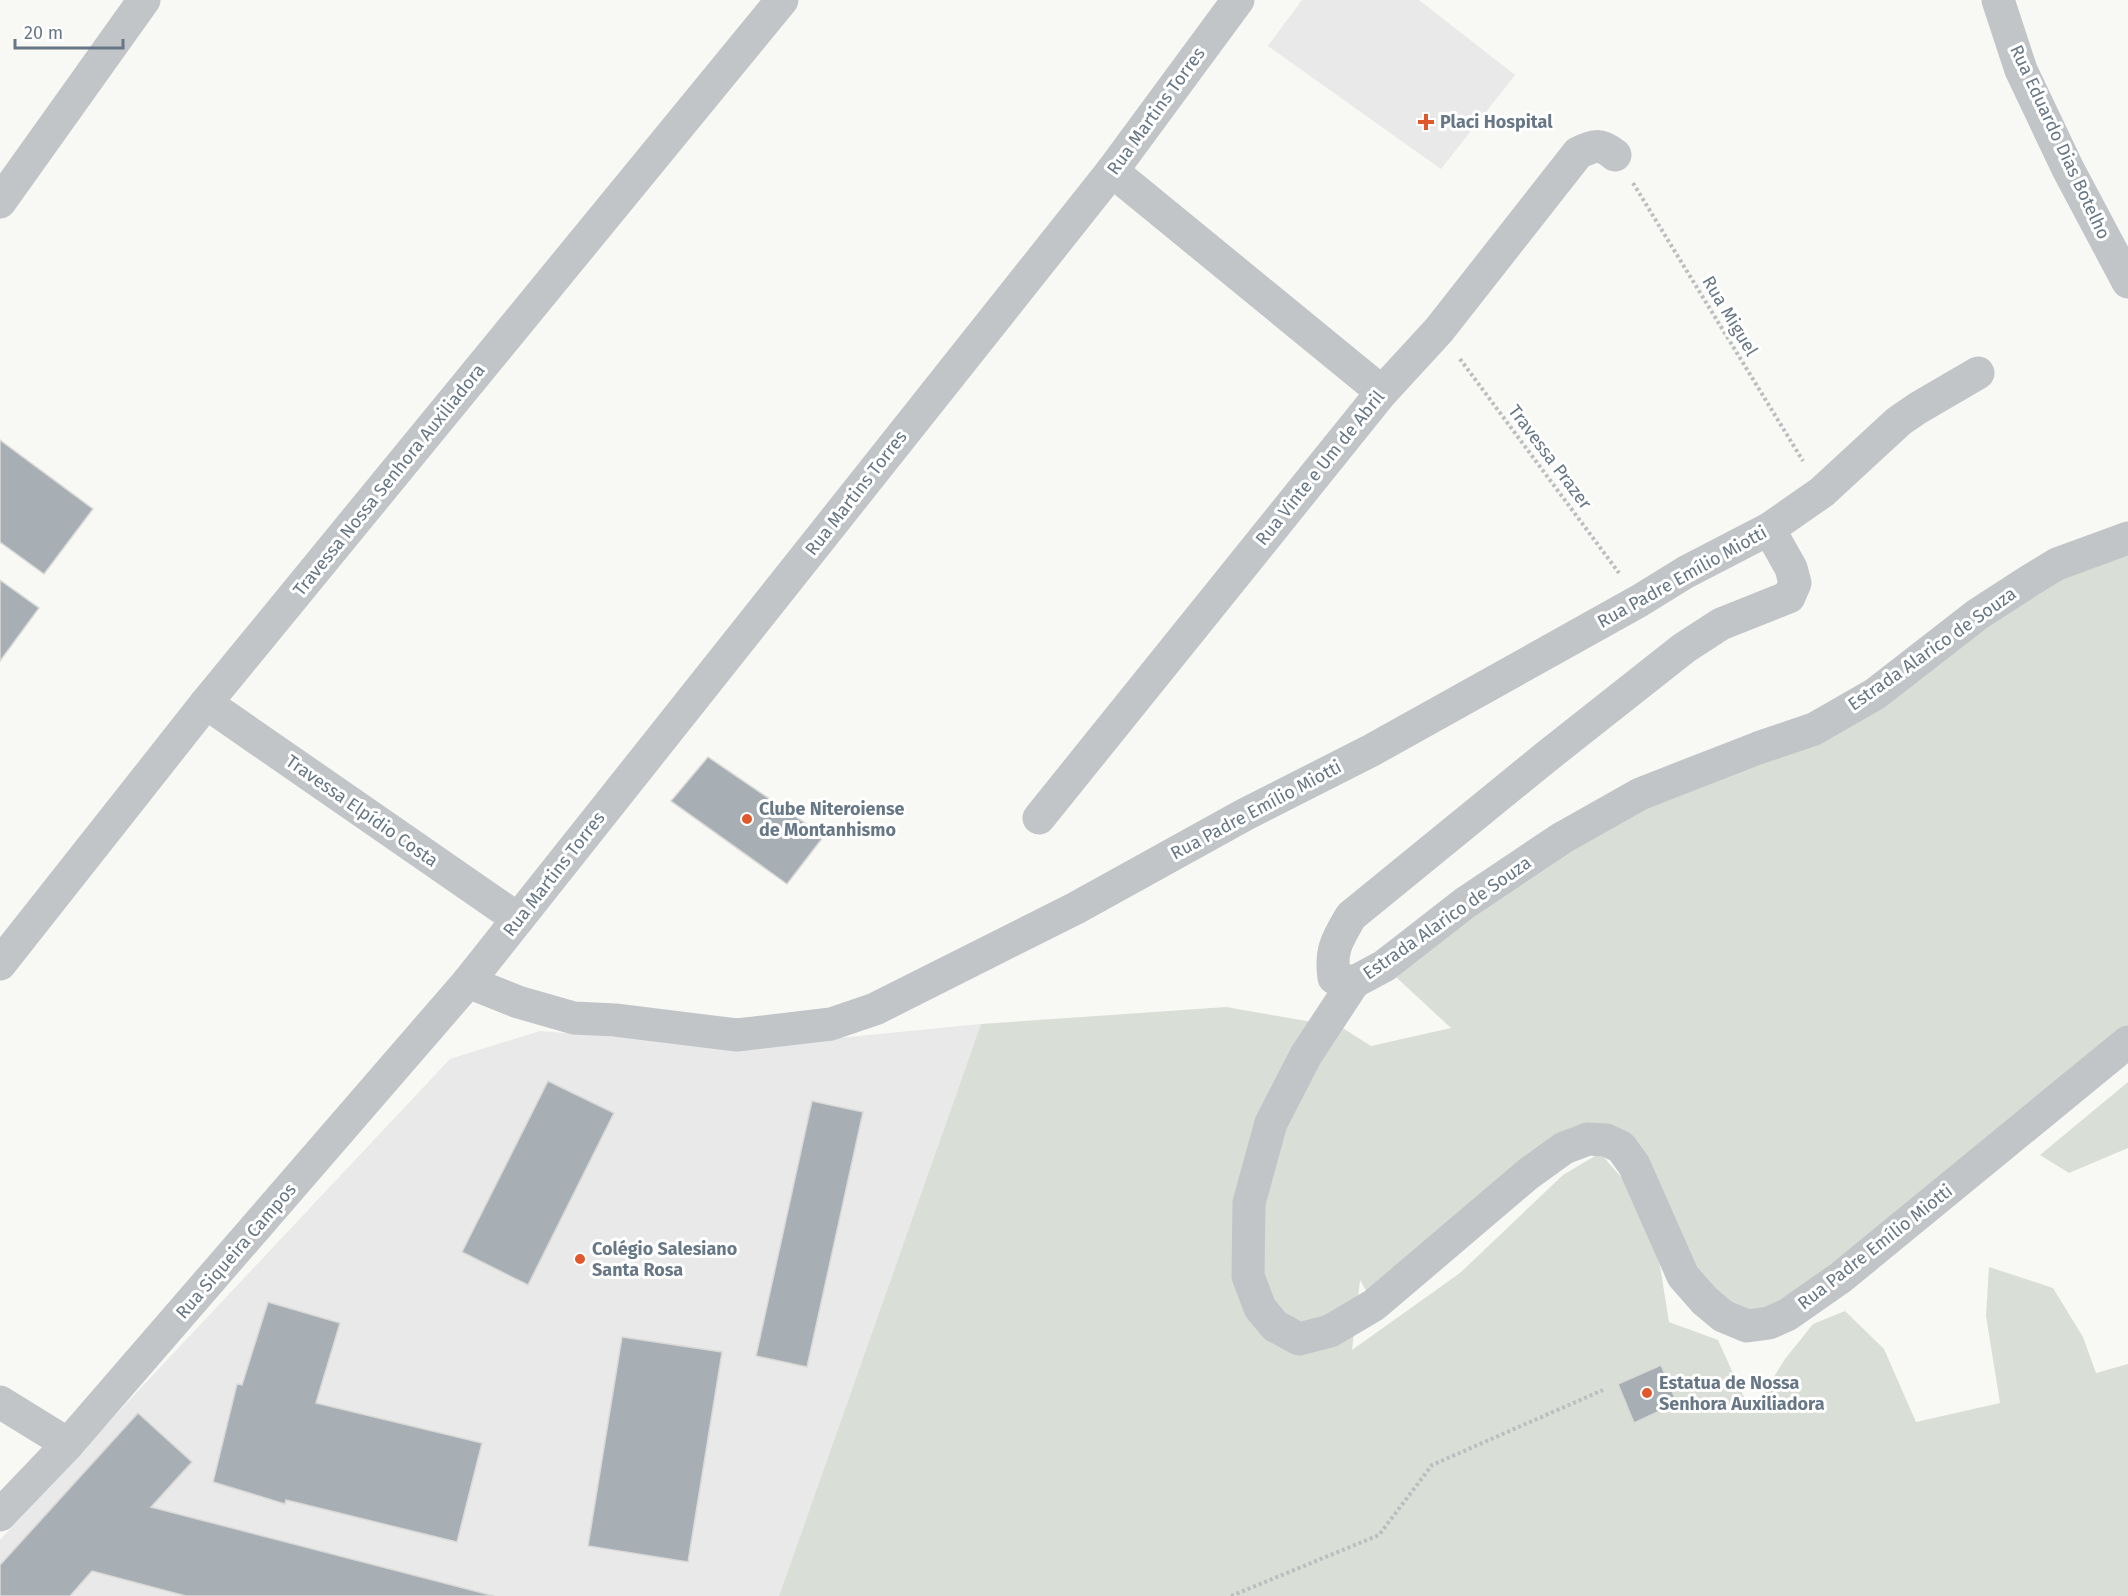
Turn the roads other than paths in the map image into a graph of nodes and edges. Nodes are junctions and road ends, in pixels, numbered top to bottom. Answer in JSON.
{"nodes":[{"id":1,"x":144,"y":0,"type":"edge"},
{"id":2,"x":782,"y":0,"type":"edge"},
{"id":3,"x":1238,"y":0,"type":"edge"},
{"id":4,"x":1998,"y":0,"type":"edge"},
{"id":5,"x":1615,"y":155,"type":"road end"},
{"id":6,"x":1112,"y":171,"type":"junction"},
{"id":7,"x":0,"y":202,"type":"edge"},
{"id":8,"x":2128,"y":282,"type":"edge"},
{"id":9,"x":1978,"y":373,"type":"dead end"},
{"id":10,"x":1382,"y":392,"type":"junction"},
{"id":11,"x":1769,"y":529,"type":"junction"},
{"id":12,"x":2128,"y":538,"type":"edge"},
{"id":13,"x":206,"y":703,"type":"junction"},
{"id":14,"x":1039,"y":818,"type":"dead end"},
{"id":15,"x":518,"y":919,"type":"junction"},
{"id":16,"x":0,"y":964,"type":"edge"},
{"id":17,"x":468,"y":982,"type":"junction"},
{"id":18,"x":1354,"y":982,"type":"junction"},
{"id":19,"x":2128,"y":1042,"type":"edge"},
{"id":20,"x":0,"y":1402,"type":"edge"},
{"id":21,"x":68,"y":1444,"type":"junction"},
{"id":22,"x":0,"y":1515,"type":"edge"}],
"edges":[{"from":1,"to":7,"type":"street"},
{"from":2,"to":13,"type":"street","name":"Travessa Nossa Senhora Auxiliadora"},
{"from":3,"to":6,"type":"street","name":"Rua Martins Torres"},
{"from":4,"to":8,"type":"street","name":"Rua Eduardo Dias Botelho"},
{"from":5,"to":10,"type":"street","name":"Rua Vinte e Um de Abril"},
{"from":6,"to":10,"type":"street"},
{"from":6,"to":15,"type":"street","name":"Rua Martins Torres"},
{"from":9,"to":11,"type":"street","name":"Rua Padre Emílio Miotti"},
{"from":10,"to":14,"type":"street","name":"Rua Vinte e Um de Abril"},
{"from":11,"to":17,"type":"street","name":"Rua Padre Emílio Miotti"},
{"from":11,"to":18,"type":"street","name":"Estrada Alarico de Souza"},
{"from":12,"to":18,"type":"street","name":"Estrada Alarico de Souza"},
{"from":13,"to":15,"type":"street","name":"Travessa Elpídio Costa"},
{"from":13,"to":16,"type":"street","name":"Travessa Nossa Senhora Auxiliadora"},
{"from":15,"to":17,"type":"street","name":"Rua Martins Torres"},
{"from":17,"to":21,"type":"street","name":"Rua Siqueira Campos"},
{"from":18,"to":19,"type":"street","name":"Rua Padre Emílio Miotti"},
{"from":20,"to":21,"type":"street"},
{"from":21,"to":22,"type":"street","name":"Rua Siqueira Campos"}]}
